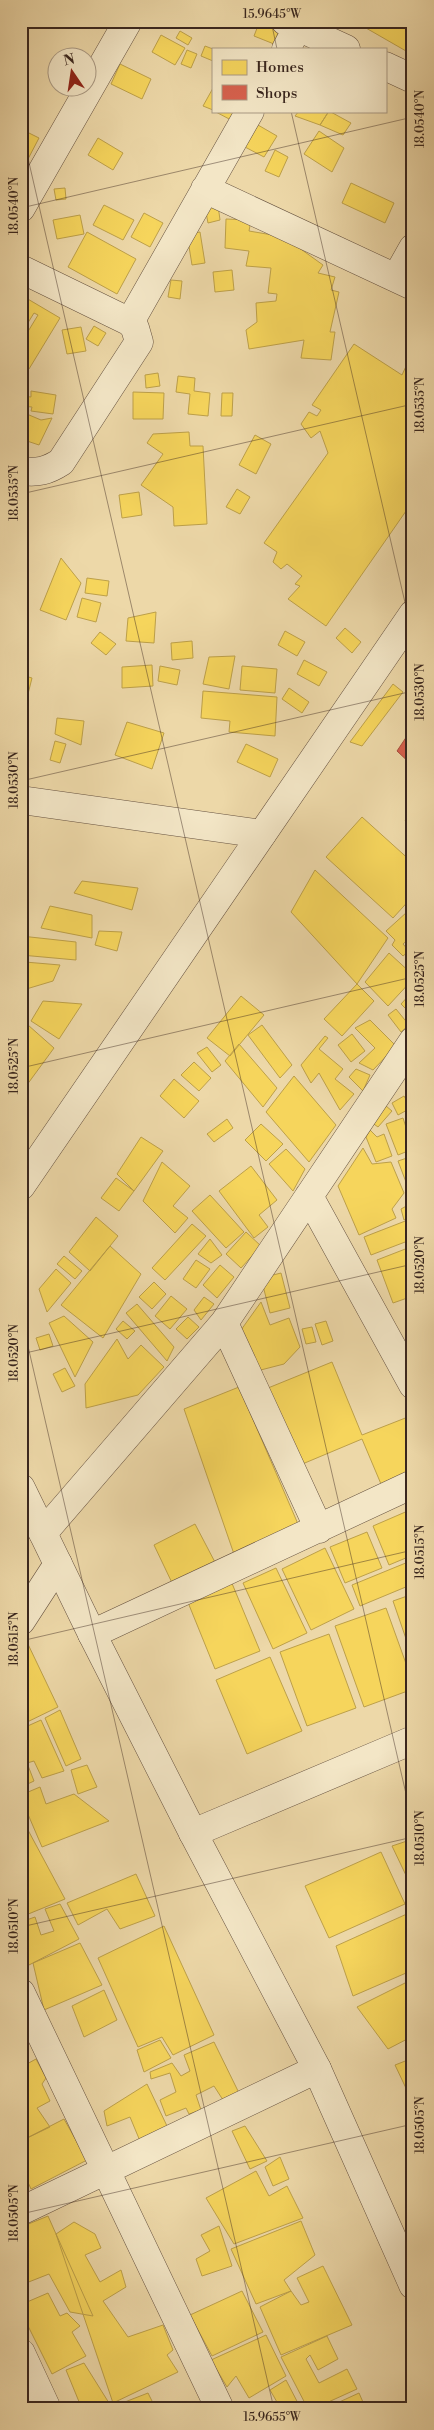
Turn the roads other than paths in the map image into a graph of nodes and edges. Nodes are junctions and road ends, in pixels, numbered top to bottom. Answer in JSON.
{"nodes":[{"id":1,"x":128,"y":21,"type":"edge"},
{"id":2,"x":290,"y":32,"type":"edge"},
{"id":3,"x":343,"y":48,"type":"edge"},
{"id":4,"x":386,"y":66,"type":"edge"},
{"id":5,"x":413,"y":79,"type":"edge"},
{"id":6,"x":249,"y":112,"type":"edge"},
{"id":7,"x":205,"y":189,"type":"junction"},
{"id":8,"x":21,"y":208,"type":"edge"},
{"id":9,"x":413,"y":248,"type":"edge"},
{"id":10,"x":21,"y":269,"type":"edge"},
{"id":11,"x":405,"y":282,"type":"edge"},
{"id":12,"x":130,"y":322,"type":"junction"},
{"id":13,"x":21,"y":471,"type":"edge"},
{"id":14,"x":413,"y":614,"type":"edge"},
{"id":15,"x":24,"y":804,"type":"edge"},
{"id":16,"x":262,"y":834,"type":"junction"},
{"id":17,"x":413,"y":1041,"type":"edge"},
{"id":18,"x":21,"y":1186,"type":"edge"},
{"id":19,"x":309,"y":1196,"type":"junction"},
{"id":20,"x":224,"y":1323,"type":"junction"},
{"id":21,"x":413,"y":1385,"type":"edge"},
{"id":22,"x":413,"y":1484,"type":"edge"},
{"id":23,"x":21,"y":1488,"type":"edge"},
{"id":24,"x":319,"y":1529,"type":"junction"},
{"id":25,"x":43,"y":1533,"type":"junction"},
{"id":26,"x":58,"y":1564,"type":"junction"},
{"id":27,"x":21,"y":1621,"type":"edge"},
{"id":28,"x":92,"y":1634,"type":"junction"},
{"id":29,"x":413,"y":1740,"type":"edge"},
{"id":30,"x":193,"y":1833,"type":"junction"},
{"id":31,"x":21,"y":1993,"type":"edge"},
{"id":32,"x":317,"y":2069,"type":"junction"},
{"id":33,"x":106,"y":2171,"type":"junction"},
{"id":34,"x":21,"y":2211,"type":"edge"},
{"id":35,"x":413,"y":2285,"type":"edge"},
{"id":36,"x":21,"y":2353,"type":"edge"},
{"id":37,"x":47,"y":2409,"type":"edge"},
{"id":38,"x":220,"y":2409,"type":"edge"}],
"edges":[{"from":1,"to":8,"type":"street"},
{"from":2,"to":3,"type":"street"},
{"from":4,"to":5,"type":"street"},
{"from":6,"to":7,"type":"street"},
{"from":7,"to":11,"type":"street"},
{"from":7,"to":12,"type":"street"},
{"from":9,"to":11,"type":"street"},
{"from":10,"to":12,"type":"street"},
{"from":12,"to":13,"type":"street"},
{"from":14,"to":16,"type":"street"},
{"from":15,"to":16,"type":"street"},
{"from":16,"to":18,"type":"street"},
{"from":17,"to":19,"type":"street"},
{"from":19,"to":20,"type":"street"},
{"from":19,"to":21,"type":"street"},
{"from":20,"to":24,"type":"street"},
{"from":20,"to":25,"type":"street"},
{"from":22,"to":24,"type":"street"},
{"from":23,"to":25,"type":"street"},
{"from":24,"to":28,"type":"street"},
{"from":25,"to":26,"type":"street"},
{"from":26,"to":27,"type":"street"},
{"from":26,"to":28,"type":"street"},
{"from":28,"to":30,"type":"street"},
{"from":29,"to":30,"type":"street"},
{"from":30,"to":32,"type":"street"},
{"from":31,"to":33,"type":"street"},
{"from":32,"to":33,"type":"street"},
{"from":32,"to":35,"type":"street"},
{"from":33,"to":34,"type":"street"},
{"from":33,"to":38,"type":"street"},
{"from":36,"to":37,"type":"street"}]}
